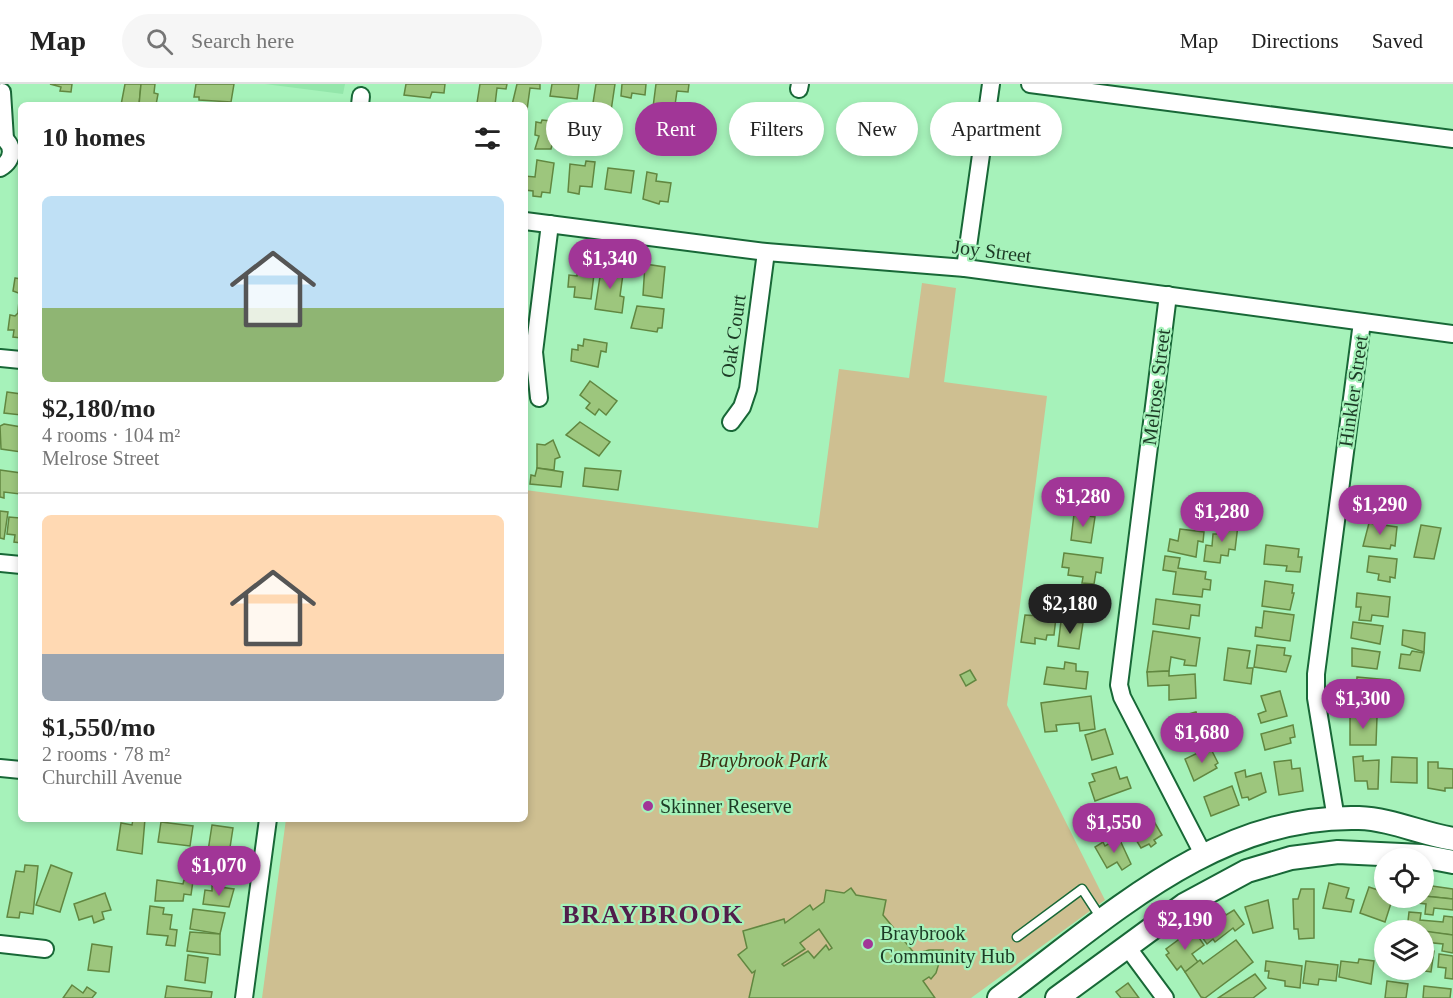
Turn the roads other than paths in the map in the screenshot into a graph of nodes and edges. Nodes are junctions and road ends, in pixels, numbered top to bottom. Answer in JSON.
{"nodes":[{"id":1,"x":991,"y":84,"type":"edge"},
{"id":2,"x":1030,"y":84,"type":"edge"},
{"id":3,"x":2,"y":91,"type":"edge"},
{"id":4,"x":1453,"y":139,"type":"edge"},
{"id":5,"x":8,"y":156,"type":"edge"},
{"id":6,"x":528,"y":221,"type":"edge"},
{"id":7,"x":550,"y":224,"type":"junction"},
{"id":8,"x":765,"y":252,"type":"junction"},
{"id":9,"x":965,"y":268,"type":"junction"},
{"id":10,"x":1168,"y":295,"type":"junction"},
{"id":11,"x":1362,"y":321,"type":"junction"},
{"id":12,"x":1453,"y":334,"type":"edge"},
{"id":13,"x":0,"y":357,"type":"edge"},
{"id":14,"x":18,"y":360,"type":"edge"},
{"id":15,"x":538,"y":398,"type":"dead end"},
{"id":16,"x":731,"y":422,"type":"dead end"},
{"id":17,"x":0,"y":563,"type":"edge"},
{"id":18,"x":18,"y":565,"type":"edge"},
{"id":19,"x":0,"y":768,"type":"edge"},
{"id":20,"x":18,"y":770,"type":"edge"},
{"id":21,"x":1336,"y":819,"type":"junction"},
{"id":22,"x":268,"y":822,"type":"edge"},
{"id":23,"x":1453,"y":839,"type":"edge"},
{"id":24,"x":1338,"y":852,"type":"junction"},
{"id":25,"x":1203,"y":854,"type":"junction"},
{"id":26,"x":1453,"y":862,"type":"edge"},
{"id":27,"x":1219,"y":884,"type":"junction"},
{"id":28,"x":1103,"y":921,"type":"junction"},
{"id":29,"x":1017,"y":937,"type":"dead end"},
{"id":30,"x":0,"y":944,"type":"edge"},
{"id":31,"x":1128,"y":948,"type":"junction"},
{"id":32,"x":45,"y":949,"type":"dead end"},
{"id":33,"x":244,"y":998,"type":"edge"},
{"id":34,"x":999,"y":998,"type":"edge"},
{"id":35,"x":1057,"y":998,"type":"edge"},
{"id":36,"x":1165,"y":998,"type":"edge"}],
"edges":[{"from":1,"to":9,"type":"street"},
{"from":2,"to":4,"type":"street"},
{"from":3,"to":5,"type":"street"},
{"from":6,"to":7,"type":"street","name":"Joy Street"},
{"from":7,"to":8,"type":"street","name":"Joy Street"},
{"from":7,"to":15,"type":"street"},
{"from":8,"to":9,"type":"street","name":"Joy Street"},
{"from":8,"to":16,"type":"street","name":"Oak Court"},
{"from":9,"to":10,"type":"street","name":"Joy Street"},
{"from":10,"to":11,"type":"street","name":"Joy Street"},
{"from":10,"to":25,"type":"street","name":"Melrose Street"},
{"from":11,"to":12,"type":"street","name":"Joy Street"},
{"from":11,"to":21,"type":"street","name":"Hinkler Street"},
{"from":13,"to":14,"type":"street"},
{"from":17,"to":18,"type":"street"},
{"from":19,"to":20,"type":"street"},
{"from":21,"to":23,"type":"main road"},
{"from":21,"to":24,"type":"main road","name":"Hinkler Street"},
{"from":21,"to":25,"type":"main road"},
{"from":22,"to":33,"type":"street"},
{"from":24,"to":26,"type":"main road"},
{"from":24,"to":27,"type":"main road"},
{"from":25,"to":27,"type":"main road","name":"Melrose Street"},
{"from":25,"to":28,"type":"main road"},
{"from":27,"to":31,"type":"main road"},
{"from":28,"to":29,"type":"lane"},
{"from":28,"to":31,"type":"main road"},
{"from":28,"to":34,"type":"main road"},
{"from":30,"to":32,"type":"street"},
{"from":31,"to":35,"type":"main road"},
{"from":31,"to":36,"type":"street"}]}
